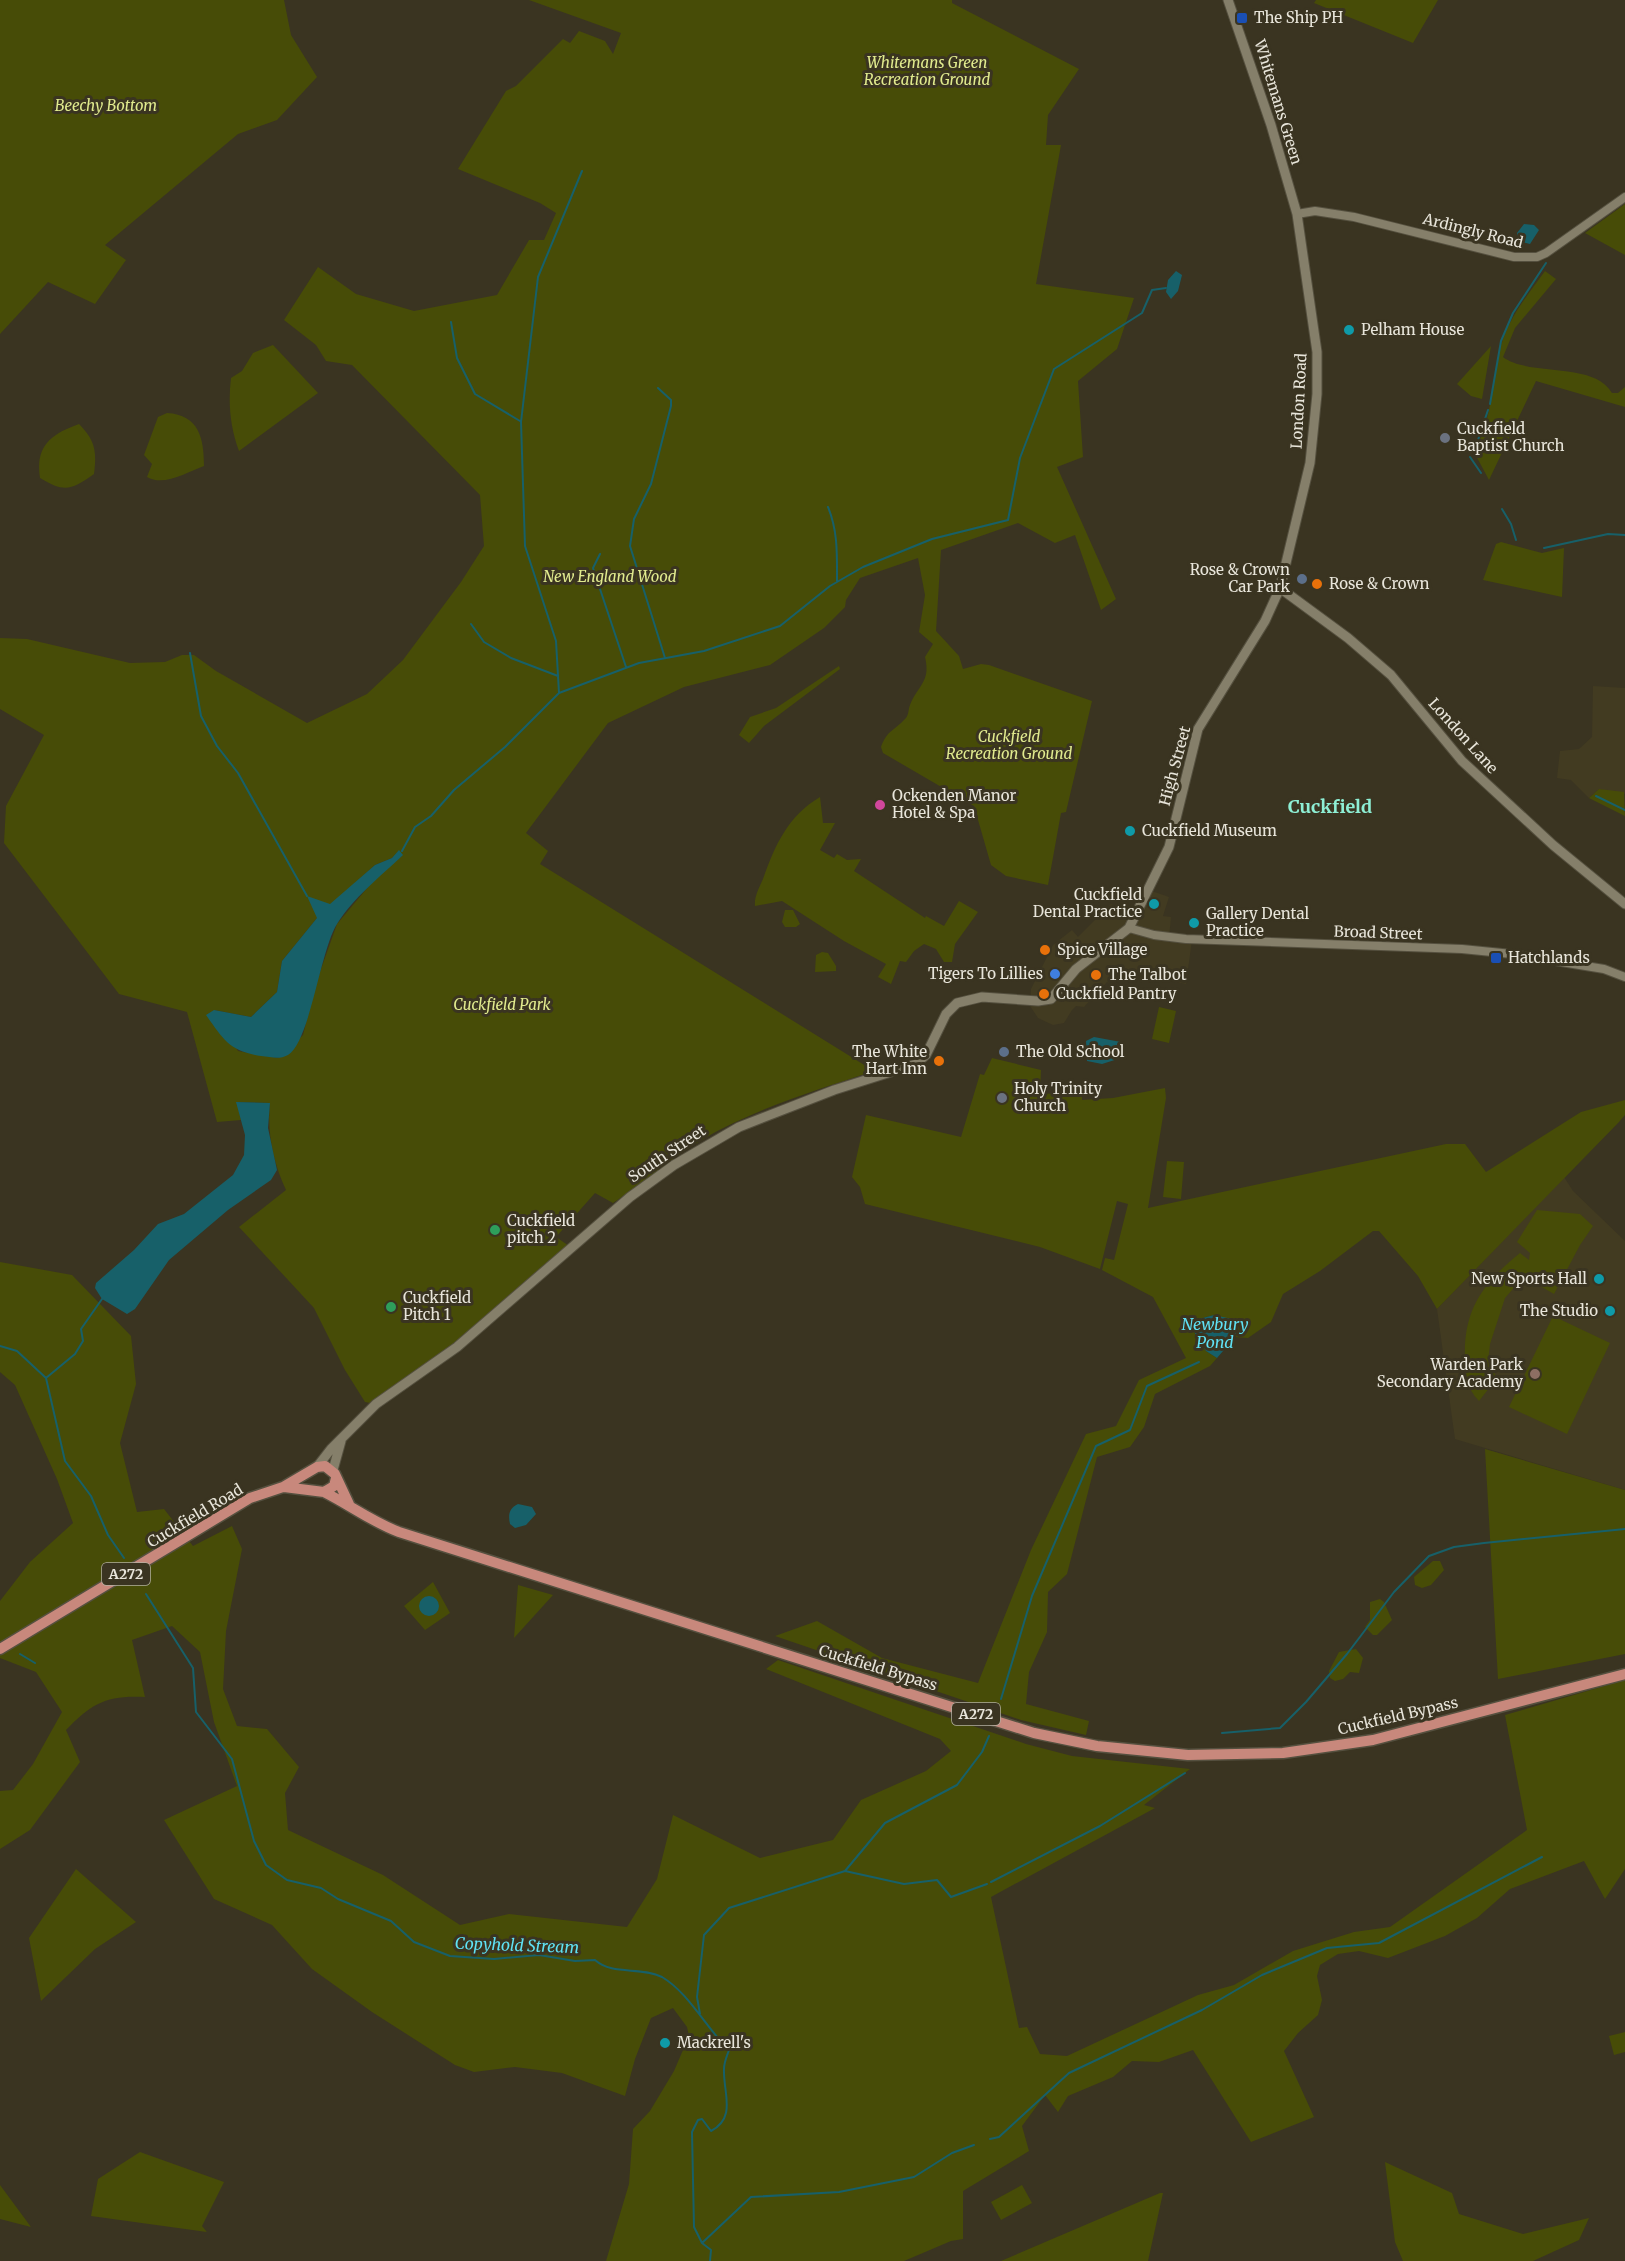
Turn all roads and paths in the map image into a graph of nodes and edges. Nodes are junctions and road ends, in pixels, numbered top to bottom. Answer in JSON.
{"nodes":[{"id":1,"x":1228,"y":0,"type":"edge"},
{"id":2,"x":1625,"y":197,"type":"edge"},
{"id":3,"x":1297,"y":214,"type":"junction"},
{"id":4,"x":1280,"y":588,"type":"junction"},
{"id":5,"x":1625,"y":904,"type":"edge"},
{"id":6,"x":1129,"y":928,"type":"junction"},
{"id":7,"x":1625,"y":977,"type":"edge"},
{"id":8,"x":1050,"y":999,"type":"joint"},
{"id":9,"x":341,"y":1441,"type":"junction"},
{"id":10,"x":314,"y":1470,"type":"junction"},
{"id":11,"x":334,"y":1474,"type":"junction"},
{"id":12,"x":283,"y":1487,"type":"junction"},
{"id":13,"x":320,"y":1491,"type":"junction"},
{"id":14,"x":349,"y":1504,"type":"junction"},
{"id":15,"x":0,"y":1649,"type":"edge"},
{"id":16,"x":1625,"y":1674,"type":"edge"}],
"edges":[{"from":1,"to":3,"type":"main road","name":"Whitemans Green"},
{"from":2,"to":3,"type":"street","name":"Ardingly Road"},
{"from":3,"to":4,"type":"main road","name":"London Road"},
{"from":4,"to":5,"type":"main road","name":"London Lane"},
{"from":4,"to":6,"type":"main road","name":"High Street"},
{"from":6,"to":7,"type":"street","name":"Broad Street"},
{"from":6,"to":8,"type":"main road","name":"High Street"},
{"from":8,"to":9,"type":"main road","name":"South Street"},
{"from":9,"to":10,"type":"main road","name":"South Street"},
{"from":9,"to":11,"type":"main road","name":"South Street"},
{"from":10,"to":11,"type":"highway"},
{"from":10,"to":12,"type":"highway","name":"Cuckfield Road","number":"A272"},
{"from":10,"to":13,"type":"highway"},
{"from":11,"to":13,"type":"highway"},
{"from":11,"to":14,"type":"highway","name":"Cuckfield Bypass","number":"A272"},
{"from":12,"to":13,"type":"highway","name":"Cuckfield Road","number":"A272"},
{"from":12,"to":15,"type":"highway","name":"Cuckfield Road","number":"A272"},
{"from":13,"to":14,"type":"highway","name":"Cuckfield Bypass","number":"A272"},
{"from":14,"to":16,"type":"highway","name":"Cuckfield Bypass","number":"A272"}]}
